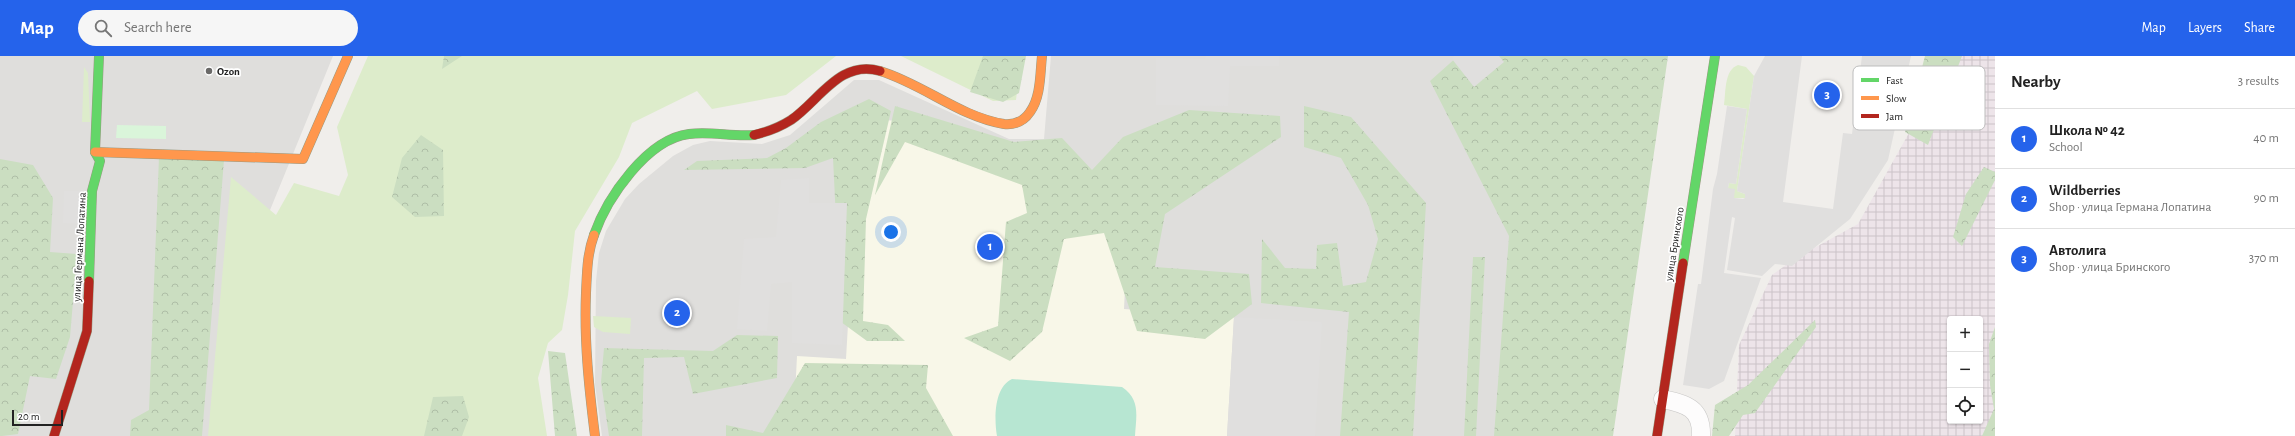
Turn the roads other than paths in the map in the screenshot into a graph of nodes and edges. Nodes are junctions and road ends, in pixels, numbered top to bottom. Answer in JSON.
{"nodes":[{"id":1,"x":99,"y":56,"type":"edge"},
{"id":2,"x":348,"y":56,"type":"edge"},
{"id":3,"x":1042,"y":56,"type":"edge"},
{"id":4,"x":1715,"y":56,"type":"edge"},
{"id":5,"x":95,"y":152,"type":"junction"},
{"id":6,"x":1663,"y":399,"type":"junction"},
{"id":7,"x":54,"y":436,"type":"edge"},
{"id":8,"x":595,"y":436,"type":"edge"},
{"id":9,"x":1657,"y":436,"type":"edge"},
{"id":10,"x":1701,"y":436,"type":"edge"}],
"edges":[{"from":1,"to":5,"type":"street","name":"улица Германа Лопатина"},
{"from":2,"to":5,"type":"street"},
{"from":3,"to":8,"type":"street"},
{"from":4,"to":6,"type":"street","name":"улица Бринского"},
{"from":5,"to":7,"type":"street","name":"улица Германа Лопатина"},
{"from":6,"to":9,"type":"street","name":"улица Бринского"},
{"from":6,"to":10,"type":"street"}]}
